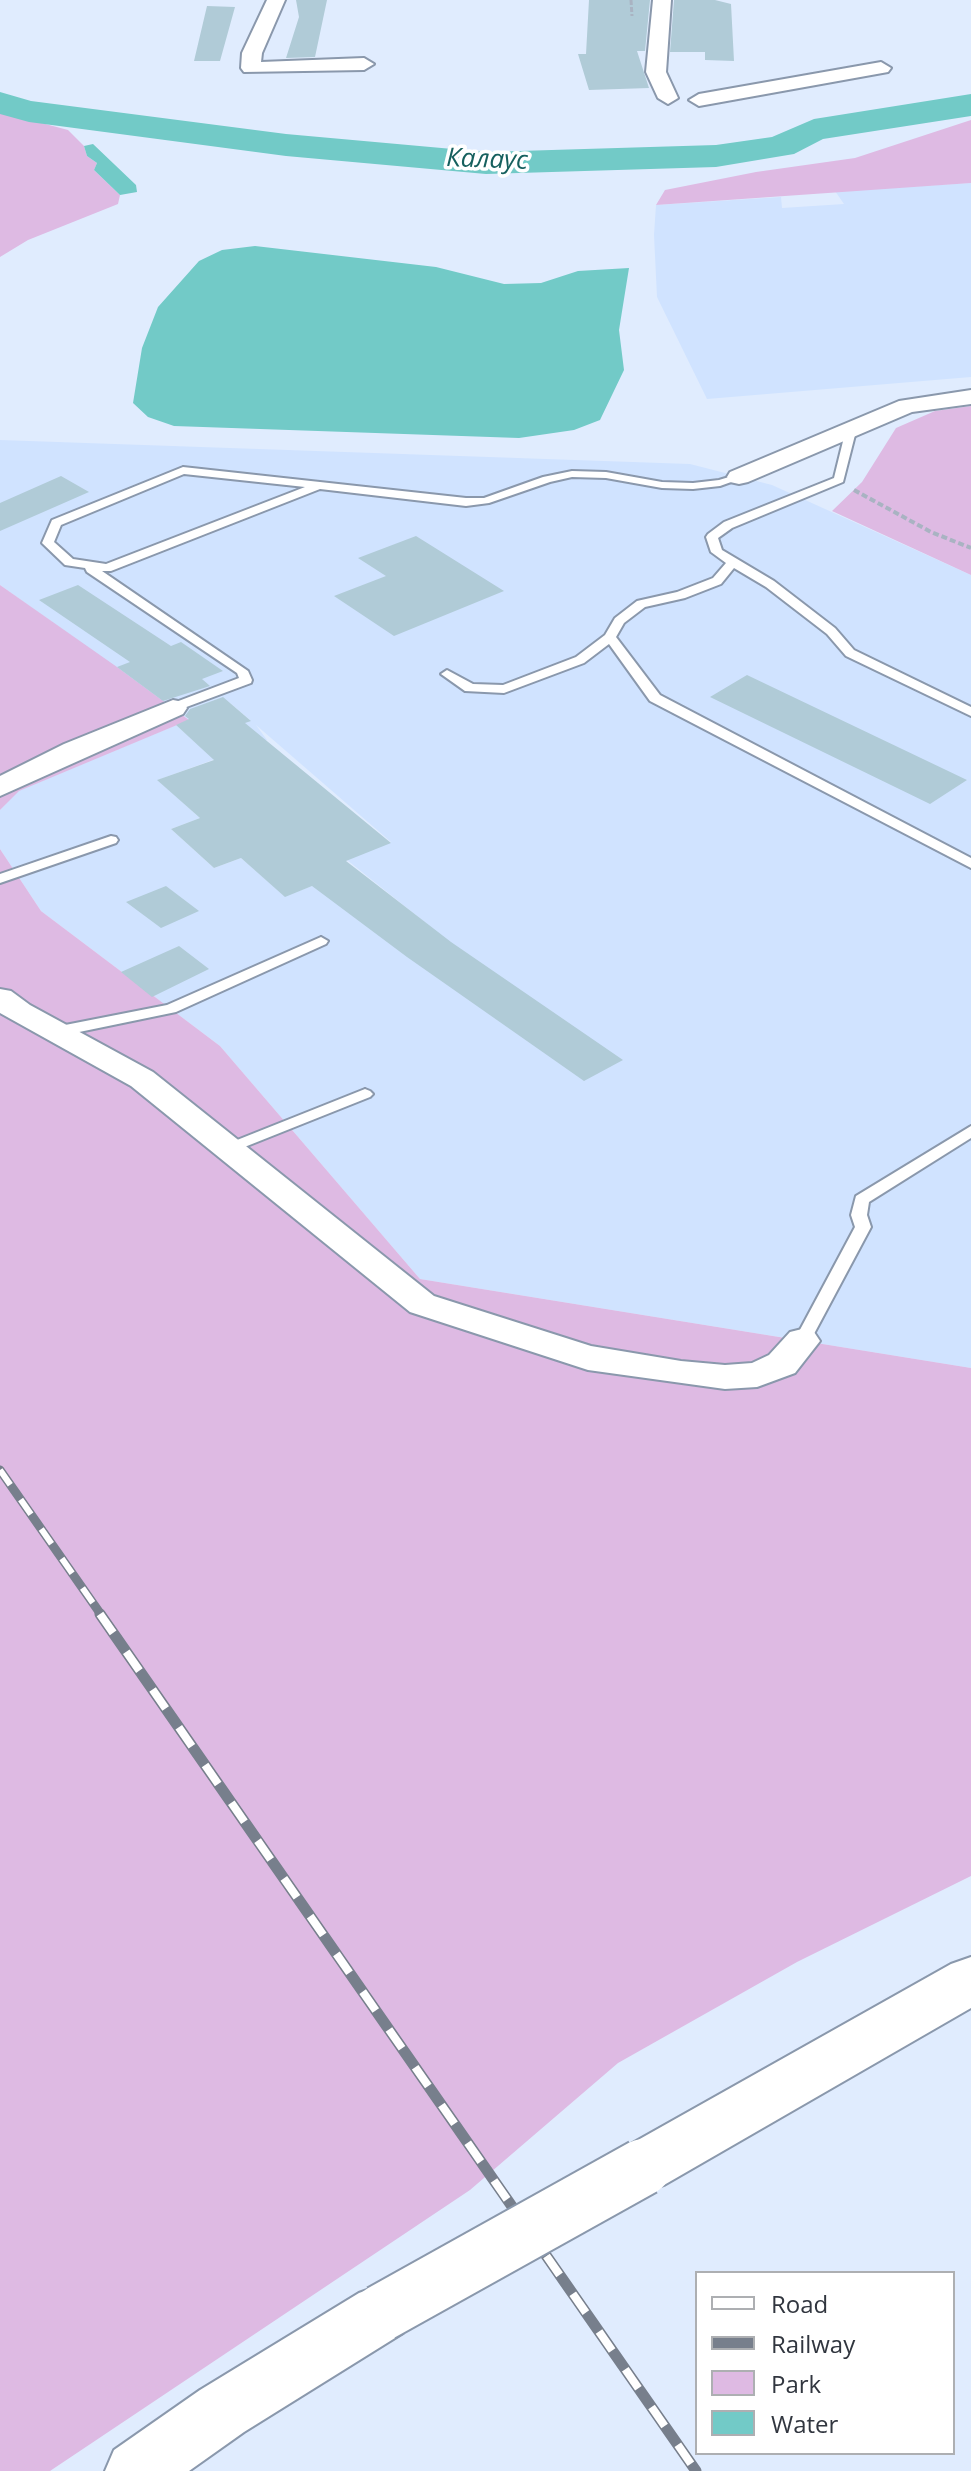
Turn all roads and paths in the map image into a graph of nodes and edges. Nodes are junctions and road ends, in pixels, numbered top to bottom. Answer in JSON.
{"nodes":[{"id":1,"x":276,"y":0,"type":"edge"},
{"id":2,"x":631,"y":0,"type":"edge"},
{"id":3,"x":662,"y":0,"type":"edge"},
{"id":4,"x":632,"y":17,"type":"dead end"},
{"id":5,"x":364,"y":64,"type":"dead end"},
{"id":6,"x":881,"y":68,"type":"dead end"},
{"id":7,"x":971,"y":397,"type":"edge"},
{"id":8,"x":850,"y":431,"type":"junction"},
{"id":9,"x":739,"y":477,"type":"joint"},
{"id":10,"x":839,"y":480,"type":"junction"},
{"id":11,"x":316,"y":487,"type":"junction"},
{"id":12,"x":971,"y":548,"type":"edge"},
{"id":13,"x":732,"y":563,"type":"junction"},
{"id":14,"x":85,"y":565,"type":"junction"},
{"id":15,"x":610,"y":637,"type":"junction"},
{"id":16,"x":447,"y":674,"type":"dead end"},
{"id":17,"x":173,"y":708,"type":"joint"},
{"id":18,"x":971,"y":712,"type":"edge"},
{"id":19,"x":0,"y":787,"type":"edge"},
{"id":20,"x":111,"y":840,"type":"dead end"},
{"id":21,"x":971,"y":864,"type":"edge"},
{"id":22,"x":0,"y":879,"type":"edge"},
{"id":23,"x":321,"y":941,"type":"dead end"},
{"id":24,"x":0,"y":998,"type":"edge"},
{"id":25,"x":55,"y":1032,"type":"junction"},
{"id":26,"x":365,"y":1094,"type":"dead end"},
{"id":27,"x":971,"y":1131,"type":"edge"},
{"id":28,"x":227,"y":1149,"type":"junction"},
{"id":29,"x":802,"y":1341,"type":"joint"},
{"id":30,"x":971,"y":1980,"type":"edge"},
{"id":31,"x":137,"y":2471,"type":"edge"}],
"edges":[{"from":1,"to":5,"type":"street"},
{"from":2,"to":4,"type":"path"},
{"from":3,"to":6,"type":"street"},
{"from":7,"to":8,"type":"street"},
{"from":8,"to":9,"type":"street"},
{"from":8,"to":10,"type":"lane"},
{"from":9,"to":11,"type":"lane"},
{"from":10,"to":12,"type":"path"},
{"from":10,"to":13,"type":"lane"},
{"from":11,"to":14,"type":"lane"},
{"from":11,"to":14,"type":"lane"},
{"from":13,"to":15,"type":"lane"},
{"from":13,"to":18,"type":"lane"},
{"from":14,"to":17,"type":"lane"},
{"from":15,"to":16,"type":"lane"},
{"from":15,"to":21,"type":"lane"},
{"from":17,"to":19,"type":"street"},
{"from":20,"to":22,"type":"lane"},
{"from":23,"to":25,"type":"lane"},
{"from":24,"to":25,"type":"street"},
{"from":25,"to":28,"type":"street"},
{"from":26,"to":28,"type":"lane"},
{"from":27,"to":29,"type":"lane"},
{"from":28,"to":29,"type":"street"},
{"from":30,"to":31,"type":"main road","bridge":true}]}
